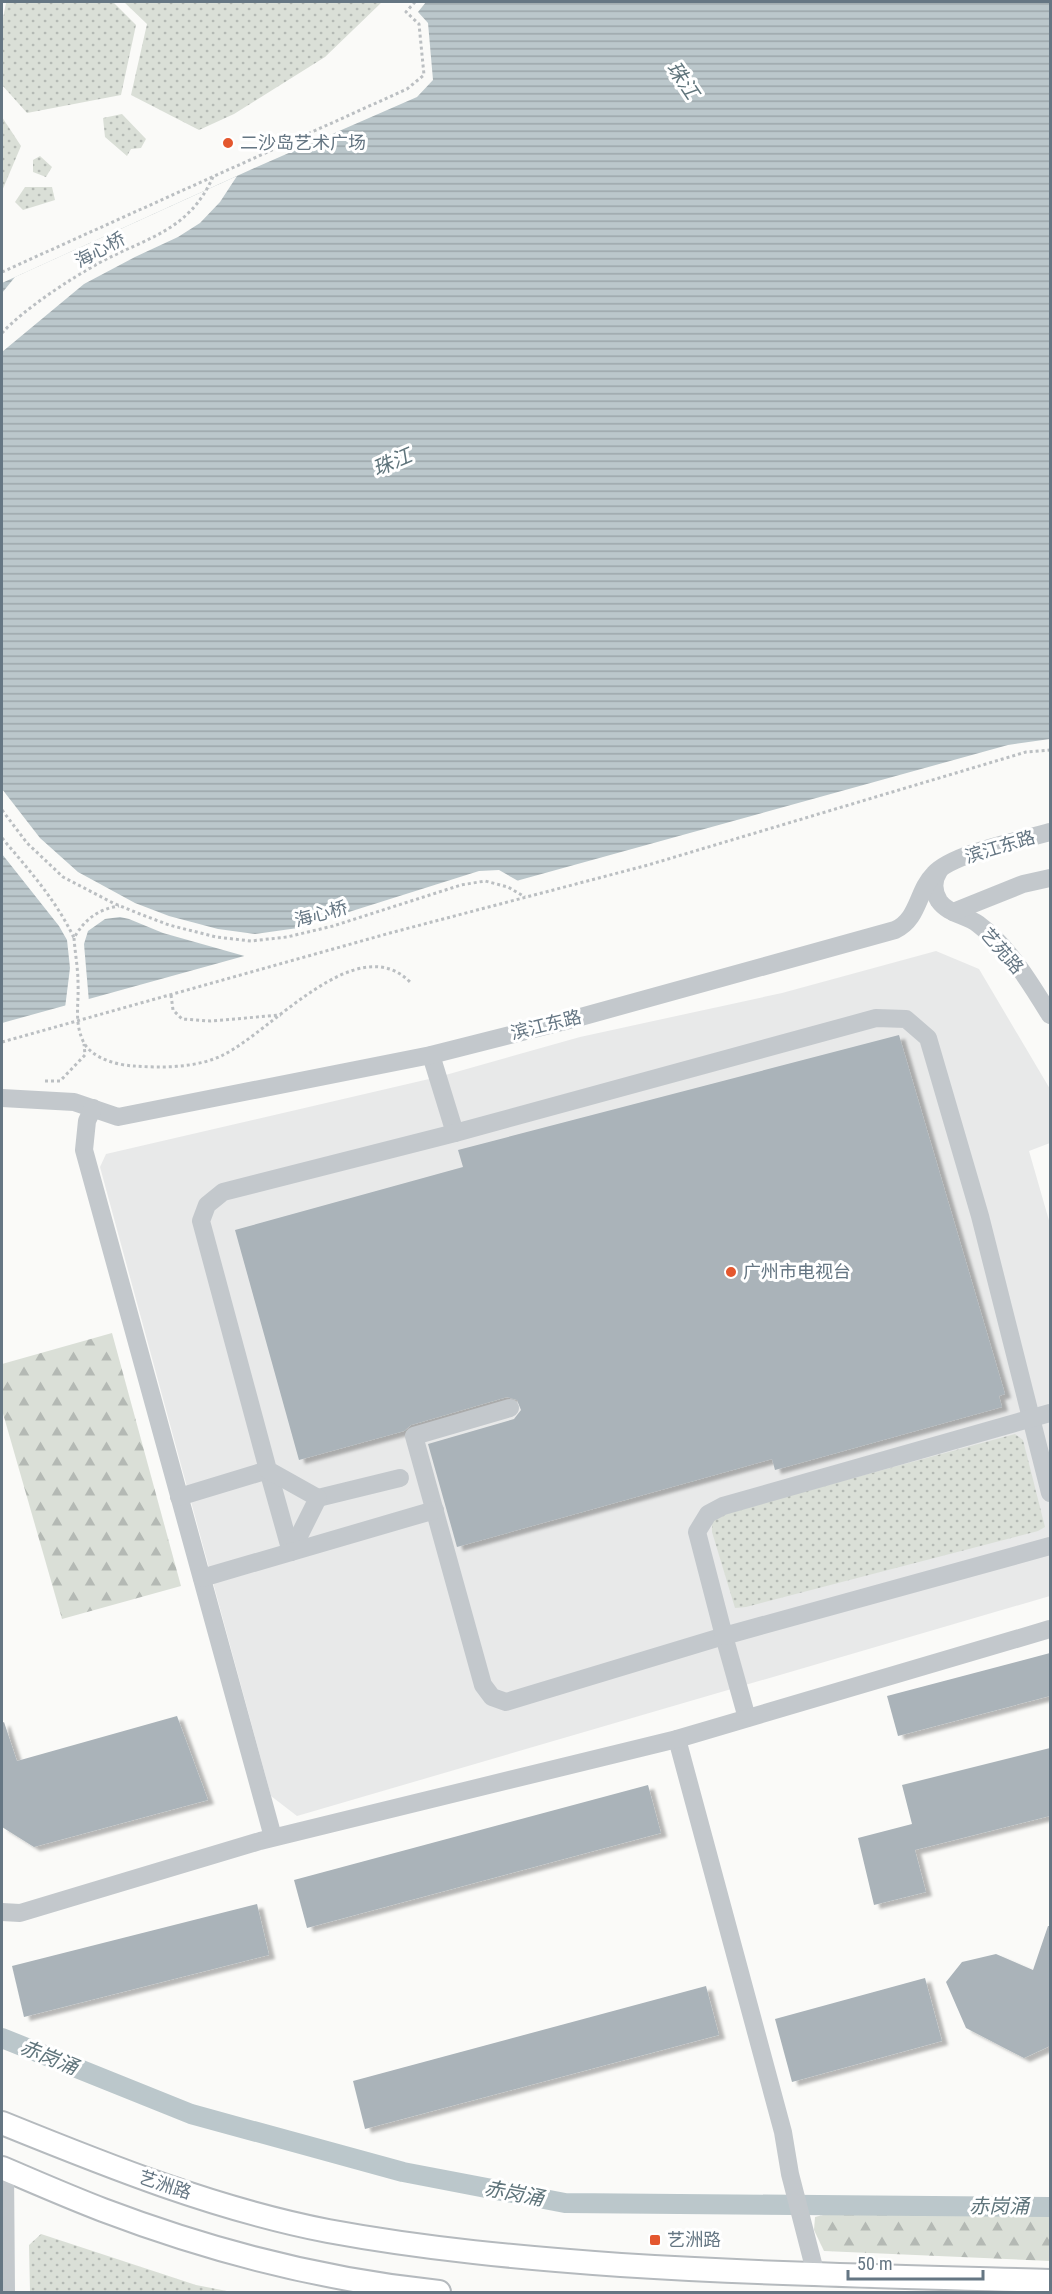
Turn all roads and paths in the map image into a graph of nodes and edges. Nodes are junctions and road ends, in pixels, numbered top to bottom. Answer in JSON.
{"nodes":[{"id":1,"x":415,"y":2,"type":"edge"},
{"id":2,"x":213,"y":177,"type":"junction"},
{"id":3,"x":2,"y":272,"type":"edge"},
{"id":4,"x":2,"y":333,"type":"edge"},
{"id":5,"x":1050,"y":750,"type":"edge"},
{"id":6,"x":2,"y":810,"type":"edge"},
{"id":7,"x":1050,"y":832,"type":"edge"},
{"id":8,"x":2,"y":838,"type":"edge"},
{"id":9,"x":940,"y":869,"type":"junction"},
{"id":10,"x":1050,"y":878,"type":"edge"},
{"id":11,"x":526,"y":897,"type":"junction"},
{"id":12,"x":120,"y":906,"type":"junction"},
{"id":13,"x":953,"y":912,"type":"junction"},
{"id":14,"x":74,"y":938,"type":"junction"},
{"id":15,"x":410,"y":982,"type":"dead end"},
{"id":16,"x":171,"y":995,"type":"junction"},
{"id":17,"x":281,"y":1015,"type":"junction"},
{"id":18,"x":1050,"y":1015,"type":"edge"},
{"id":19,"x":76,"y":1022,"type":"junction"},
{"id":20,"x":2,"y":1042,"type":"edge"},
{"id":21,"x":84,"y":1044,"type":"junction"},
{"id":22,"x":431,"y":1055,"type":"junction"},
{"id":23,"x":37,"y":1080,"type":"dead end"},
{"id":24,"x":2,"y":1098,"type":"edge"},
{"id":25,"x":93,"y":1108,"type":"junction"},
{"id":26,"x":455,"y":1133,"type":"junction"},
{"id":27,"x":510,"y":1408,"type":"dead end"},
{"id":28,"x":1050,"y":1413,"type":"edge"},
{"id":29,"x":1031,"y":1418,"type":"junction"},
{"id":30,"x":268,"y":1470,"type":"junction"},
{"id":31,"x":399,"y":1478,"type":"dead end"},
{"id":32,"x":1050,"y":1493,"type":"edge"},
{"id":33,"x":179,"y":1497,"type":"junction"},
{"id":34,"x":318,"y":1498,"type":"junction"},
{"id":35,"x":435,"y":1510,"type":"junction"},
{"id":36,"x":1050,"y":1546,"type":"edge"},
{"id":37,"x":291,"y":1552,"type":"junction"},
{"id":38,"x":202,"y":1578,"type":"junction"},
{"id":39,"x":1050,"y":1629,"type":"edge"},
{"id":40,"x":724,"y":1636,"type":"junction"},
{"id":41,"x":747,"y":1718,"type":"junction"},
{"id":42,"x":677,"y":1739,"type":"junction"},
{"id":43,"x":273,"y":1838,"type":"junction"},
{"id":44,"x":2,"y":1912,"type":"edge"},
{"id":45,"x":2,"y":2123,"type":"edge"},
{"id":46,"x":3,"y":2169,"type":"edge"},
{"id":47,"x":816,"y":2275,"type":"junction"},
{"id":48,"x":1050,"y":2281,"type":"edge"},
{"id":49,"x":6,"y":2292,"type":"edge"},
{"id":50,"x":426,"y":2292,"type":"edge"}],
"edges":[{"from":1,"to":2,"type":"path"},
{"from":2,"to":3,"type":"path"},
{"from":2,"to":4,"type":"path","name":"海心桥"},
{"from":5,"to":11,"type":"path"},
{"from":6,"to":12,"type":"path","name":"海心桥"},
{"from":7,"to":9,"type":"street","name":"滨江东路"},
{"from":8,"to":14,"type":"path"},
{"from":9,"to":13,"type":"street","name":"艺苑路"},
{"from":9,"to":22,"type":"street","name":"滨江东路"},
{"from":10,"to":13,"type":"street"},
{"from":11,"to":12,"type":"path","name":"海心桥"},
{"from":11,"to":16,"type":"path"},
{"from":12,"to":14,"type":"path"},
{"from":13,"to":18,"type":"street","name":"艺苑路"},
{"from":14,"to":19,"type":"path"},
{"from":15,"to":17,"type":"path"},
{"from":16,"to":17,"type":"path"},
{"from":16,"to":19,"type":"path"},
{"from":17,"to":21,"type":"path"},
{"from":19,"to":20,"type":"path"},
{"from":19,"to":21,"type":"path"},
{"from":21,"to":23,"type":"path"},
{"from":22,"to":25,"type":"street","name":"滨江东路"},
{"from":22,"to":26,"type":"street"},
{"from":24,"to":25,"type":"street","name":"滨江东路"},
{"from":25,"to":33,"type":"street"},
{"from":26,"to":29,"type":"street"},
{"from":26,"to":30,"type":"street"},
{"from":27,"to":35,"type":"street"},
{"from":28,"to":29,"type":"street"},
{"from":29,"to":32,"type":"street"},
{"from":29,"to":40,"type":"street"},
{"from":30,"to":33,"type":"street"},
{"from":30,"to":34,"type":"street"},
{"from":30,"to":37,"type":"street"},
{"from":31,"to":34,"type":"street"},
{"from":33,"to":38,"type":"street"},
{"from":34,"to":37,"type":"street"},
{"from":35,"to":37,"type":"street"},
{"from":35,"to":40,"type":"street"},
{"from":36,"to":40,"type":"street"},
{"from":37,"to":38,"type":"street"},
{"from":38,"to":43,"type":"street"},
{"from":39,"to":41,"type":"street"},
{"from":40,"to":41,"type":"street"},
{"from":41,"to":42,"type":"street"},
{"from":42,"to":43,"type":"street"},
{"from":42,"to":47,"type":"street"},
{"from":43,"to":44,"type":"street"},
{"from":45,"to":47,"type":"main road","name":"艺洲路"},
{"from":46,"to":49,"type":"street"},
{"from":46,"to":50,"type":"main road"},
{"from":47,"to":48,"type":"main road","name":"艺洲路"}]}
